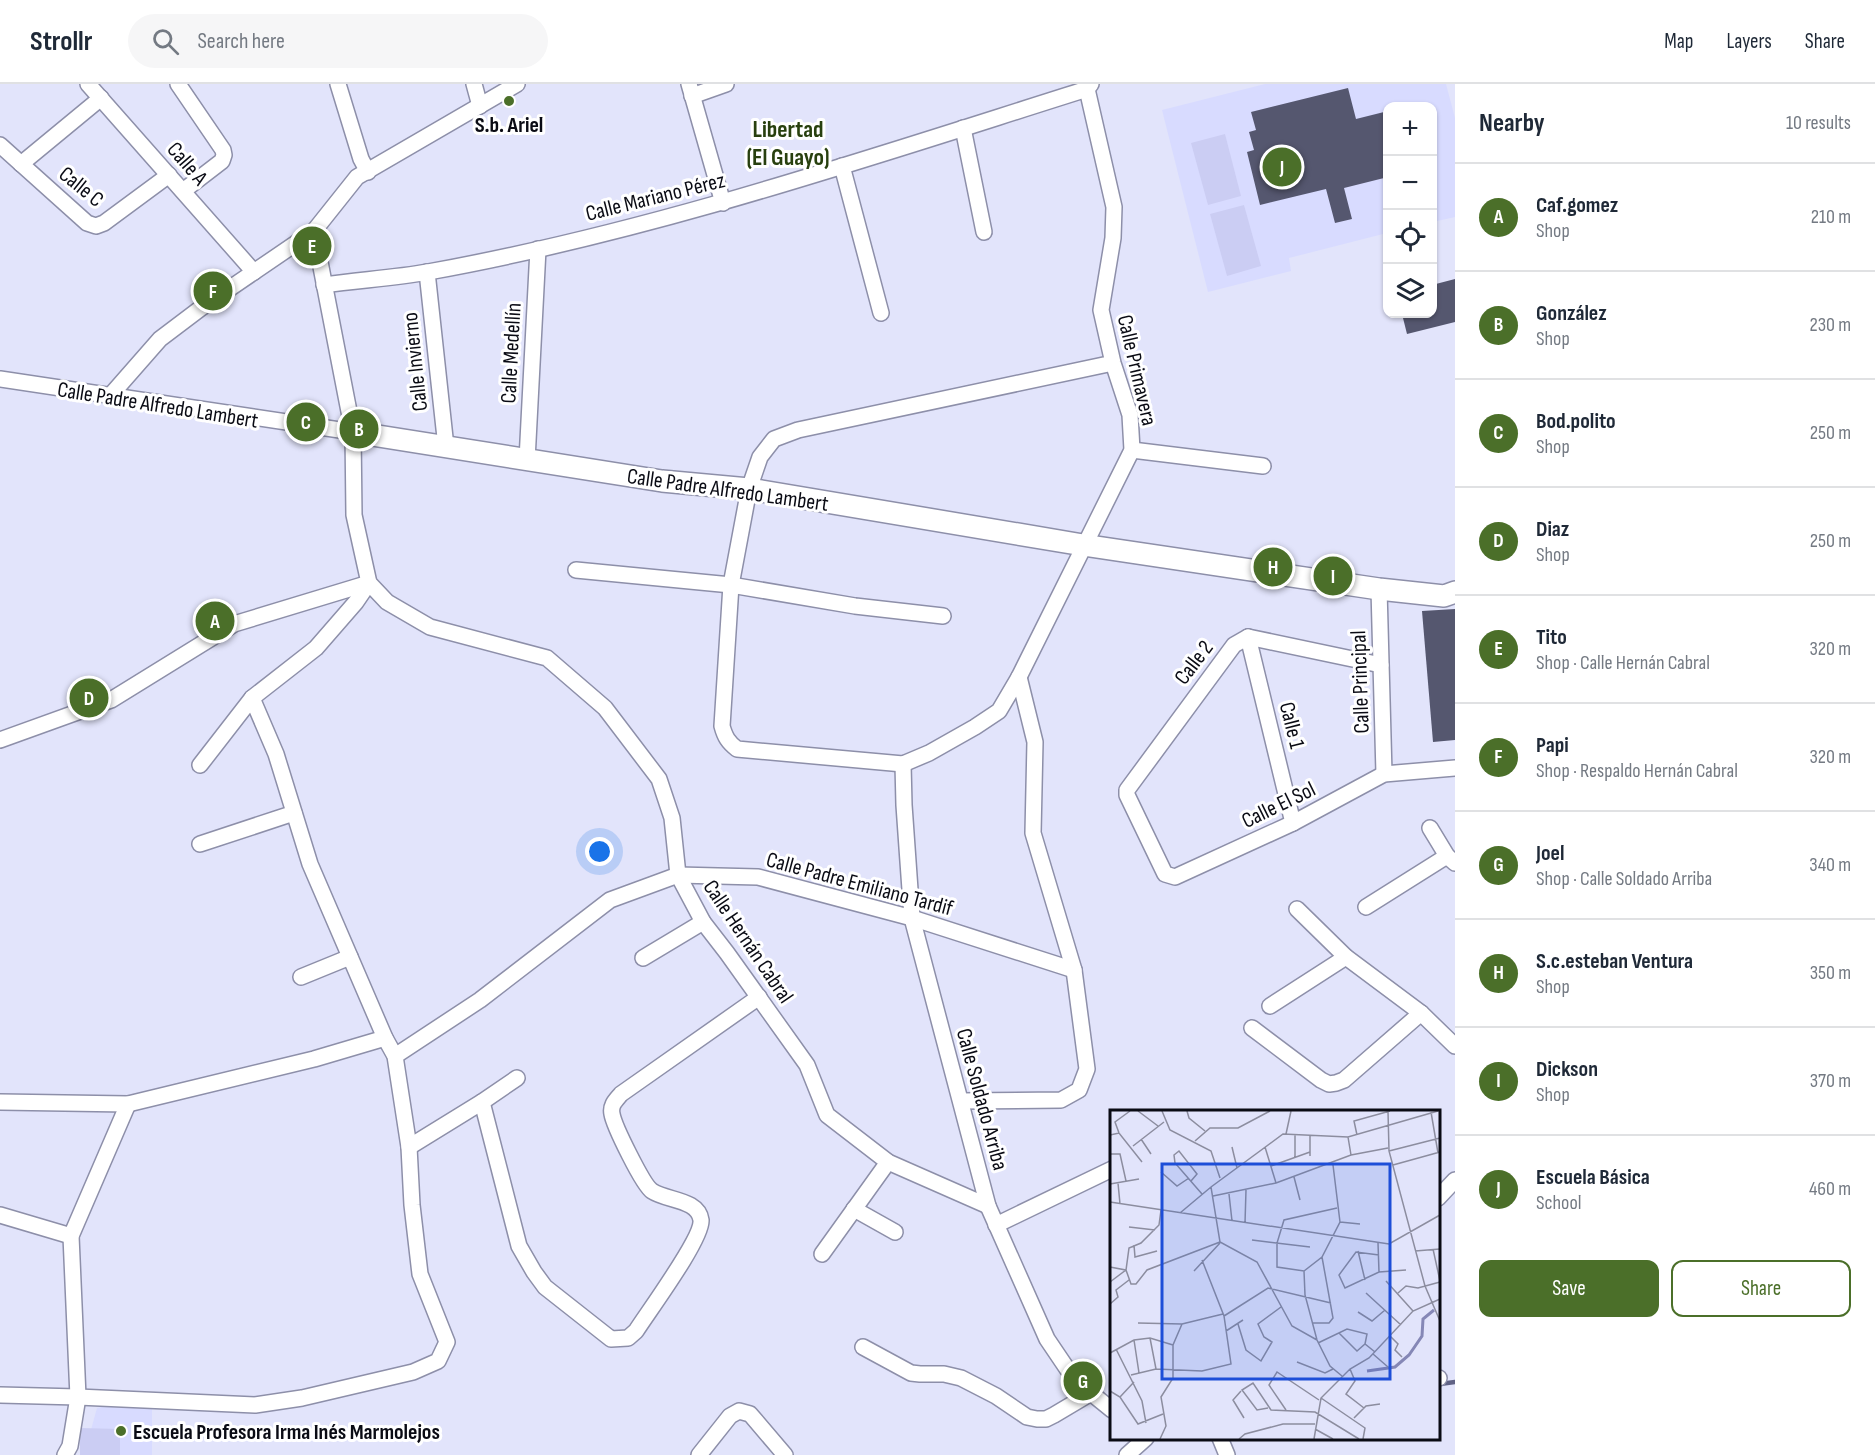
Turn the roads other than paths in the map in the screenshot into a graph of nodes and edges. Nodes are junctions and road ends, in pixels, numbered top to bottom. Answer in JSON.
{"nodes":[{"id":1,"x":88,"y":84,"type":"edge"},
{"id":2,"x":178,"y":84,"type":"edge"},
{"id":3,"x":338,"y":84,"type":"edge"},
{"id":4,"x":474,"y":84,"type":"edge"},
{"id":5,"x":517,"y":84,"type":"edge"},
{"id":6,"x":726,"y":84,"type":"edge"},
{"id":7,"x":1089,"y":86,"type":"edge"},
{"id":8,"x":691,"y":90,"type":"edge"},
{"id":9,"x":101,"y":98,"type":"junction"},
{"id":10,"x":480,"y":106,"type":"junction"},
{"id":11,"x":963,"y":128,"type":"junction"},
{"id":12,"x":0,"y":145,"type":"edge"},
{"id":13,"x":21,"y":164,"type":"junction"},
{"id":14,"x":842,"y":166,"type":"junction"},
{"id":15,"x":368,"y":172,"type":"junction"},
{"id":16,"x":169,"y":175,"type":"junction"},
{"id":17,"x":183,"y":192,"type":"junction"},
{"id":18,"x":723,"y":203,"type":"junction"},
{"id":19,"x":314,"y":231,"type":"junction"},
{"id":20,"x":984,"y":232,"type":"dead end"},
{"id":21,"x":538,"y":249,"type":"junction"},
{"id":22,"x":254,"y":272,"type":"junction"},
{"id":23,"x":427,"y":272,"type":"junction"},
{"id":24,"x":324,"y":285,"type":"junction"},
{"id":25,"x":881,"y":313,"type":"dead end"},
{"id":26,"x":1113,"y":363,"type":"junction"},
{"id":27,"x":0,"y":379,"type":"edge"},
{"id":28,"x":110,"y":396,"type":"junction"},
{"id":29,"x":353,"y":432,"type":"junction"},
{"id":30,"x":446,"y":447,"type":"junction"},
{"id":31,"x":1131,"y":450,"type":"junction"},
{"id":32,"x":527,"y":460,"type":"junction"},
{"id":33,"x":1263,"y":466,"type":"dead end"},
{"id":34,"x":749,"y":489,"type":"junction"},
{"id":35,"x":1083,"y":545,"type":"junction"},
{"id":36,"x":576,"y":570,"type":"dead end"},
{"id":37,"x":369,"y":583,"type":"junction"},
{"id":38,"x":731,"y":585,"type":"junction"},
{"id":39,"x":1379,"y":589,"type":"junction"},
{"id":40,"x":1455,"y":592,"type":"edge"},
{"id":41,"x":943,"y":616,"type":"dead end"},
{"id":42,"x":1248,"y":637,"type":"junction"},
{"id":43,"x":1381,"y":665,"type":"junction"},
{"id":44,"x":1019,"y":677,"type":"junction"},
{"id":45,"x":252,"y":698,"type":"junction"},
{"id":46,"x":0,"y":740,"type":"edge"},
{"id":47,"x":903,"y":764,"type":"junction"},
{"id":48,"x":200,"y":765,"type":"dead end"},
{"id":49,"x":1455,"y":768,"type":"edge"},
{"id":50,"x":1384,"y":774,"type":"junction"},
{"id":51,"x":294,"y":813,"type":"junction"},
{"id":52,"x":1293,"y":823,"type":"junction"},
{"id":53,"x":1430,"y":828,"type":"dead end"},
{"id":54,"x":1145,"y":835,"type":"joint"},
{"id":55,"x":200,"y":844,"type":"dead end"},
{"id":56,"x":1451,"y":860,"type":"edge"},
{"id":57,"x":678,"y":875,"type":"junction"},
{"id":58,"x":1366,"y":907,"type":"dead end"},
{"id":59,"x":1297,"y":909,"type":"dead end"},
{"id":60,"x":912,"y":918,"type":"junction"},
{"id":61,"x":704,"y":922,"type":"junction"},
{"id":62,"x":350,"y":957,"type":"junction"},
{"id":63,"x":1346,"y":957,"type":"junction"},
{"id":64,"x":643,"y":958,"type":"dead end"},
{"id":65,"x":1074,"y":970,"type":"junction"},
{"id":66,"x":301,"y":978,"type":"dead end"},
{"id":67,"x":759,"y":997,"type":"junction"},
{"id":68,"x":1270,"y":1006,"type":"dead end"},
{"id":69,"x":1421,"y":1013,"type":"junction"},
{"id":70,"x":1252,"y":1028,"type":"dead end"},
{"id":71,"x":385,"y":1038,"type":"junction"},
{"id":72,"x":1455,"y":1046,"type":"edge"},
{"id":73,"x":395,"y":1056,"type":"junction"},
{"id":74,"x":516,"y":1078,"type":"dead end"},
{"id":75,"x":961,"y":1101,"type":"junction"},
{"id":76,"x":0,"y":1102,"type":"edge"},
{"id":77,"x":482,"y":1102,"type":"junction"},
{"id":78,"x":128,"y":1104,"type":"junction"},
{"id":79,"x":409,"y":1147,"type":"junction"},
{"id":80,"x":888,"y":1162,"type":"junction"},
{"id":81,"x":1110,"y":1170,"type":"edge"},
{"id":82,"x":1455,"y":1180,"type":"edge"},
{"id":83,"x":1440,"y":1196,"type":"edge"},
{"id":84,"x":988,"y":1206,"type":"junction"},
{"id":85,"x":854,"y":1209,"type":"junction"},
{"id":86,"x":0,"y":1215,"type":"edge"},
{"id":87,"x":996,"y":1225,"type":"junction"},
{"id":88,"x":896,"y":1232,"type":"dead end"},
{"id":89,"x":71,"y":1236,"type":"junction"},
{"id":90,"x":822,"y":1254,"type":"dead end"},
{"id":91,"x":863,"y":1347,"type":"dead end"},
{"id":92,"x":1091,"y":1393,"type":"junction"},
{"id":93,"x":0,"y":1395,"type":"edge"},
{"id":94,"x":78,"y":1397,"type":"junction"},
{"id":95,"x":1110,"y":1408,"type":"edge"},
{"id":96,"x":1144,"y":1440,"type":"edge"},
{"id":97,"x":1221,"y":1440,"type":"edge"},
{"id":98,"x":65,"y":1455,"type":"edge"},
{"id":99,"x":699,"y":1455,"type":"edge"},
{"id":100,"x":785,"y":1455,"type":"edge"},
{"id":101,"x":1127,"y":1455,"type":"edge"},
{"id":102,"x":1227,"y":1455,"type":"edge"}],
"edges":[{"from":1,"to":9,"type":"street","name":"Calle A"},
{"from":2,"to":17,"type":"street"},
{"from":3,"to":15,"type":"street"},
{"from":4,"to":10,"type":"street"},
{"from":5,"to":10,"type":"street"},
{"from":6,"to":8,"type":"street"},
{"from":7,"to":11,"type":"street","name":"Calle Mariano Pérez"},
{"from":7,"to":26,"type":"street","name":"Calle Primavera"},
{"from":8,"to":18,"type":"street"},
{"from":9,"to":13,"type":"street"},
{"from":9,"to":16,"type":"street","name":"Calle A"},
{"from":10,"to":15,"type":"street"},
{"from":11,"to":14,"type":"street","name":"Calle Mariano Pérez"},
{"from":11,"to":20,"type":"street"},
{"from":12,"to":13,"type":"street","name":"Calle C"},
{"from":13,"to":16,"type":"street","name":"Calle C"},
{"from":14,"to":18,"type":"street","name":"Calle Mariano Pérez"},
{"from":14,"to":25,"type":"street"},
{"from":15,"to":19,"type":"street"},
{"from":16,"to":17,"type":"street","name":"Calle A"},
{"from":17,"to":22,"type":"street","name":"Calle A"},
{"from":18,"to":21,"type":"street","name":"Calle Mariano Pérez"},
{"from":19,"to":22,"type":"street"},
{"from":19,"to":24,"type":"street"},
{"from":21,"to":23,"type":"street","name":"Calle Mariano Pérez"},
{"from":21,"to":32,"type":"street","name":"Calle Medellín"},
{"from":22,"to":28,"type":"street"},
{"from":23,"to":24,"type":"street","name":"Calle Mariano Pérez"},
{"from":23,"to":30,"type":"street","name":"Calle Invierno"},
{"from":24,"to":29,"type":"street"},
{"from":26,"to":31,"type":"street","name":"Calle Primavera"},
{"from":26,"to":34,"type":"street"},
{"from":27,"to":28,"type":"street","name":"Calle Padre Alfredo Lambert"},
{"from":28,"to":29,"type":"street","name":"Calle Padre Alfredo Lambert"},
{"from":29,"to":30,"type":"street","name":"Calle Padre Alfredo Lambert"},
{"from":29,"to":37,"type":"street"},
{"from":30,"to":32,"type":"street","name":"Calle Padre Alfredo Lambert"},
{"from":31,"to":33,"type":"street"},
{"from":31,"to":35,"type":"street","name":"Calle Primavera"},
{"from":32,"to":34,"type":"street","name":"Calle Padre Alfredo Lambert"},
{"from":34,"to":35,"type":"street","name":"Calle Padre Alfredo Lambert"},
{"from":34,"to":38,"type":"street"},
{"from":35,"to":39,"type":"street","name":"Calle Padre Alfredo Lambert"},
{"from":35,"to":44,"type":"street","name":"Calle Primavera"},
{"from":36,"to":38,"type":"street"},
{"from":37,"to":45,"type":"street"},
{"from":37,"to":46,"type":"street"},
{"from":37,"to":57,"type":"street","name":"Calle Hernán Cabral"},
{"from":38,"to":41,"type":"street"},
{"from":38,"to":47,"type":"street"},
{"from":39,"to":40,"type":"street","name":"Calle Padre Alfredo Lambert"},
{"from":39,"to":43,"type":"street","name":"Calle Principal"},
{"from":42,"to":43,"type":"street","name":"Calle 2"},
{"from":42,"to":52,"type":"street","name":"Calle 1"},
{"from":42,"to":54,"type":"street","name":"Calle 2"},
{"from":43,"to":50,"type":"street","name":"Calle Principal"},
{"from":44,"to":47,"type":"street","name":"Calle Primavera"},
{"from":44,"to":65,"type":"street"},
{"from":45,"to":48,"type":"street"},
{"from":45,"to":51,"type":"street"},
{"from":47,"to":60,"type":"street","name":"Calle Soldado Arriba"},
{"from":49,"to":50,"type":"street","name":"Calle El Sol"},
{"from":50,"to":52,"type":"street","name":"Calle El Sol"},
{"from":51,"to":55,"type":"street"},
{"from":51,"to":62,"type":"street"},
{"from":52,"to":54,"type":"street","name":"Calle El Sol"},
{"from":53,"to":56,"type":"street"},
{"from":56,"to":58,"type":"street"},
{"from":57,"to":60,"type":"street","name":"Calle Padre Emiliano Tardif"},
{"from":57,"to":61,"type":"street","name":"Calle Hernán Cabral"},
{"from":57,"to":73,"type":"street","name":"Calle Padre Emiliano Tardif"},
{"from":59,"to":63,"type":"street"},
{"from":60,"to":65,"type":"street","name":"Calle Padre Emiliano Tardif"},
{"from":60,"to":75,"type":"street","name":"Calle Soldado Arriba"},
{"from":61,"to":64,"type":"street"},
{"from":61,"to":67,"type":"street","name":"Calle Hernán Cabral"},
{"from":62,"to":66,"type":"street"},
{"from":62,"to":71,"type":"street"},
{"from":63,"to":68,"type":"street"},
{"from":63,"to":69,"type":"street"},
{"from":65,"to":75,"type":"street"},
{"from":67,"to":77,"type":"street"},
{"from":67,"to":80,"type":"street","name":"Calle Hernán Cabral"},
{"from":69,"to":70,"type":"street"},
{"from":69,"to":72,"type":"street"},
{"from":71,"to":73,"type":"street"},
{"from":71,"to":78,"type":"street"},
{"from":73,"to":79,"type":"street"},
{"from":74,"to":77,"type":"street"},
{"from":75,"to":84,"type":"street","name":"Calle Soldado Arriba"},
{"from":76,"to":78,"type":"street"},
{"from":77,"to":79,"type":"street"},
{"from":78,"to":89,"type":"street"},
{"from":79,"to":94,"type":"street"},
{"from":80,"to":84,"type":"street","name":"Calle Hernán Cabral"},
{"from":80,"to":85,"type":"street"},
{"from":81,"to":87,"type":"street"},
{"from":82,"to":83,"type":"street"},
{"from":84,"to":87,"type":"street","name":"Calle Soldado Arriba"},
{"from":85,"to":88,"type":"street"},
{"from":85,"to":90,"type":"street"},
{"from":86,"to":89,"type":"street"},
{"from":87,"to":92,"type":"street","name":"Calle Soldado Arriba"},
{"from":89,"to":94,"type":"street"},
{"from":91,"to":92,"type":"street"},
{"from":92,"to":95,"type":"street","name":"Calle Soldado Arriba"},
{"from":93,"to":94,"type":"street"},
{"from":94,"to":98,"type":"street"},
{"from":96,"to":101,"type":"street"},
{"from":97,"to":102,"type":"street"},
{"from":99,"to":100,"type":"street"}]}
